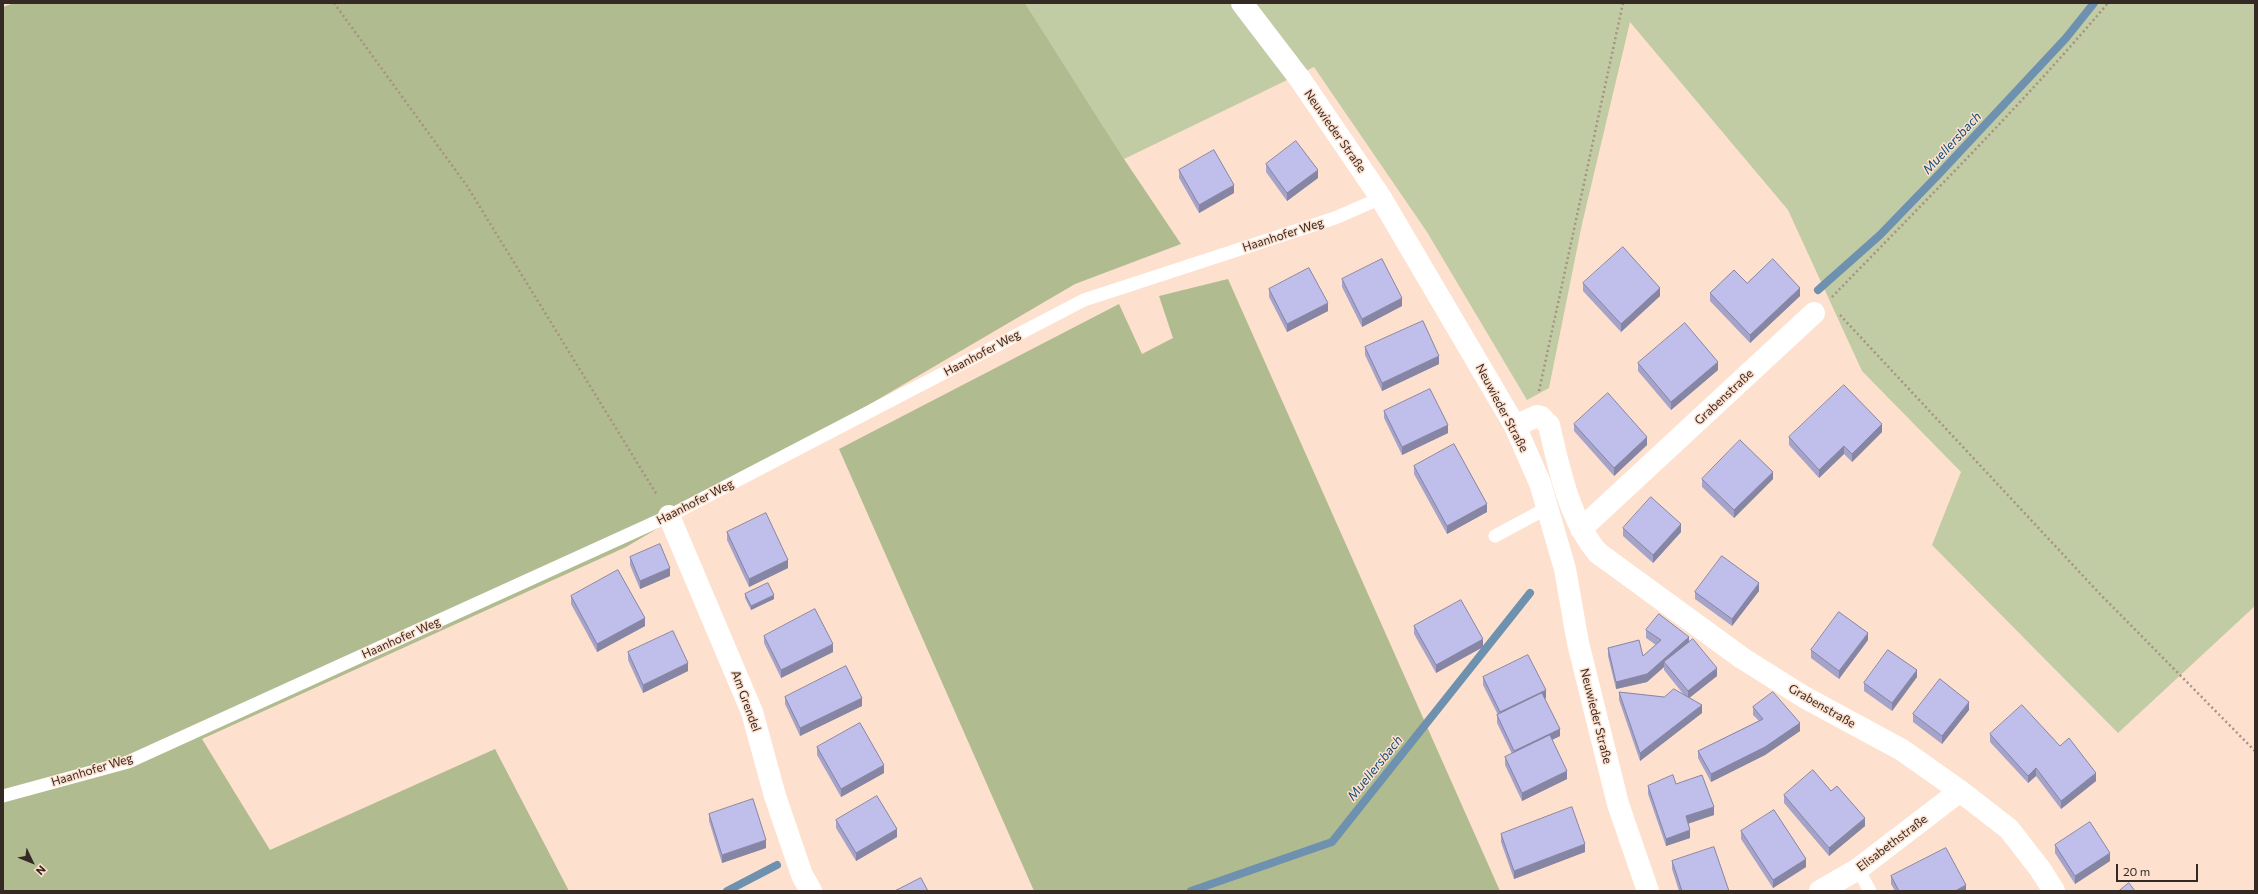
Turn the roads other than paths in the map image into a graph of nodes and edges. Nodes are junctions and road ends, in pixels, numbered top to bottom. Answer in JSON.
{"nodes":[{"id":1,"x":1242,"y":3,"type":"edge"},
{"id":2,"x":1381,"y":198,"type":"junction"},
{"id":3,"x":1821,"y":307,"type":"road end"},
{"id":4,"x":1524,"y":422,"type":"junction"},
{"id":5,"x":1547,"y":508,"type":"junction"},
{"id":6,"x":670,"y":516,"type":"junction"},
{"id":7,"x":1581,"y":530,"type":"junction"},
{"id":8,"x":1495,"y":536,"type":"dead end"},
{"id":9,"x":1960,"y":791,"type":"junction"},
{"id":10,"x":3,"y":796,"type":"edge"},
{"id":11,"x":1858,"y":869,"type":"junction"},
{"id":12,"x":811,"y":891,"type":"edge"},
{"id":13,"x":1648,"y":891,"type":"edge"},
{"id":14,"x":1820,"y":891,"type":"edge"},
{"id":15,"x":1870,"y":891,"type":"edge"},
{"id":16,"x":2054,"y":891,"type":"edge"}],
"edges":[{"from":1,"to":2,"type":"street","name":"Neuwieder Straße"},
{"from":2,"to":4,"type":"street","name":"Neuwieder Straße"},
{"from":2,"to":6,"type":"lane","name":"Haanhofer Weg"},
{"from":3,"to":7,"type":"street","name":"Grabenstraße"},
{"from":4,"to":5,"type":"street","name":"Neuwieder Straße"},
{"from":4,"to":7,"type":"street","name":"Grabenstraße"},
{"from":5,"to":8,"type":"lane"},
{"from":5,"to":13,"type":"street","name":"Neuwieder Straße"},
{"from":6,"to":10,"type":"lane","name":"Haanhofer Weg"},
{"from":6,"to":12,"type":"street","name":"Am Grendel"},
{"from":7,"to":9,"type":"street","name":"Grabenstraße"},
{"from":9,"to":11,"type":"street","name":"Elisabethstraße"},
{"from":9,"to":16,"type":"street","name":"Grabenstraße"},
{"from":11,"to":14,"type":"street","name":"Elisabethstraße"},
{"from":11,"to":15,"type":"lane"}]}
